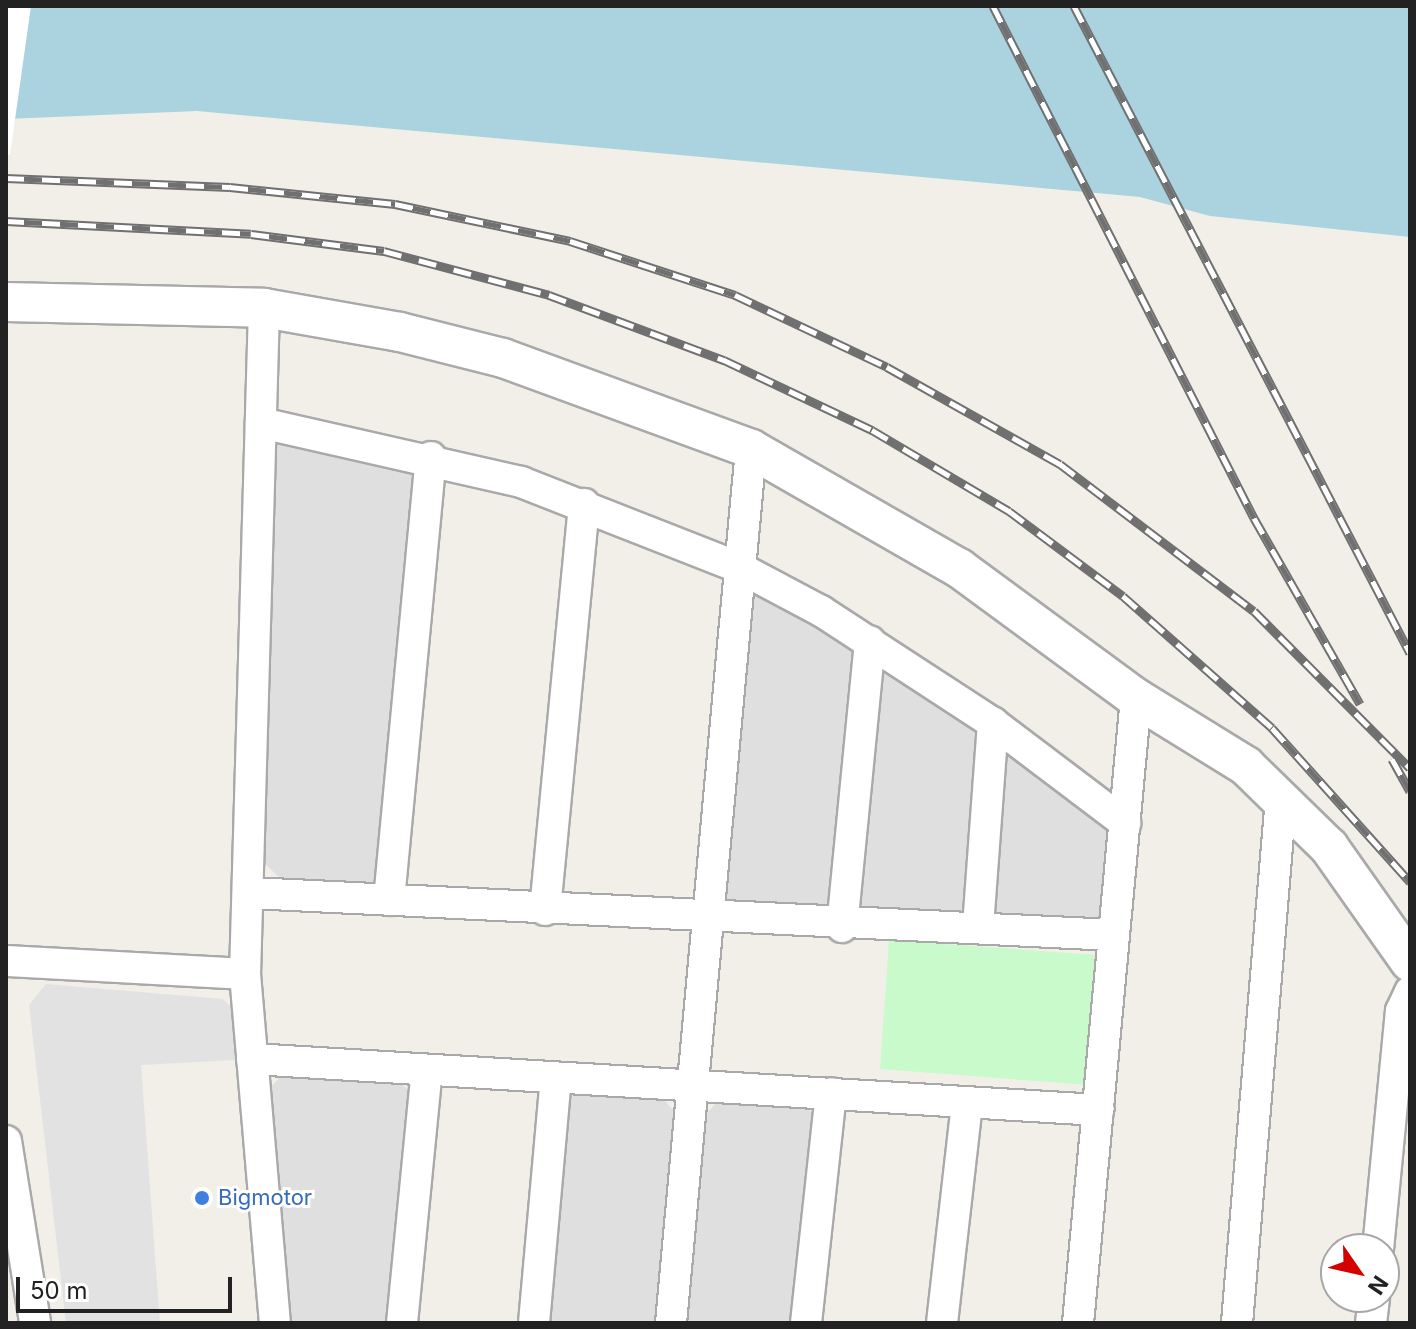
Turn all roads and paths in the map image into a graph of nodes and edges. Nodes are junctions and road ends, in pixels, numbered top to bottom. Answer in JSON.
{"nodes":[{"id":1,"x":6,"y":302,"type":"edge"},
{"id":2,"x":264,"y":308,"type":"junction"},
{"id":3,"x":261,"y":423,"type":"junction"},
{"id":4,"x":751,"y":449,"type":"junction"},
{"id":5,"x":431,"y":457,"type":"junction"},
{"id":6,"x":584,"y":504,"type":"junction"},
{"id":7,"x":740,"y":568,"type":"junction"},
{"id":8,"x":870,"y":641,"type":"junction"},
{"id":9,"x":1136,"y":698,"type":"junction"},
{"id":10,"x":993,"y":723,"type":"junction"},
{"id":11,"x":1281,"y":798,"type":"junction"},
{"id":12,"x":1125,"y":823,"type":"junction"},
{"id":13,"x":251,"y":893,"type":"junction"},
{"id":14,"x":389,"y":900,"type":"junction"},
{"id":15,"x":545,"y":910,"type":"junction"},
{"id":16,"x":708,"y":919,"type":"junction"},
{"id":17,"x":842,"y":927,"type":"junction"},
{"id":18,"x":978,"y":927,"type":"junction"},
{"id":19,"x":1114,"y":935,"type":"junction"},
{"id":20,"x":6,"y":961,"type":"edge"},
{"id":21,"x":1410,"y":962,"type":"edge"},
{"id":22,"x":245,"y":974,"type":"junction"},
{"id":23,"x":1410,"y":992,"type":"edge"},
{"id":24,"x":252,"y":1059,"type":"junction"},
{"id":25,"x":427,"y":1070,"type":"junction"},
{"id":26,"x":556,"y":1078,"type":"junction"},
{"id":27,"x":695,"y":1088,"type":"junction"},
{"id":28,"x":831,"y":1093,"type":"junction"},
{"id":29,"x":967,"y":1102,"type":"junction"},
{"id":30,"x":1098,"y":1110,"type":"junction"},
{"id":31,"x":6,"y":1141,"type":"edge"},
{"id":32,"x":1380,"y":1233,"type":"edge"},
{"id":33,"x":35,"y":1323,"type":"edge"},
{"id":34,"x":275,"y":1323,"type":"edge"},
{"id":35,"x":402,"y":1323,"type":"edge"},
{"id":36,"x":534,"y":1323,"type":"edge"},
{"id":37,"x":671,"y":1323,"type":"edge"},
{"id":38,"x":806,"y":1323,"type":"edge"},
{"id":39,"x":942,"y":1323,"type":"edge"},
{"id":40,"x":1078,"y":1323,"type":"edge"},
{"id":41,"x":1237,"y":1323,"type":"edge"}],
"edges":[{"from":1,"to":2,"type":"street"},
{"from":2,"to":3,"type":"street"},
{"from":2,"to":4,"type":"street"},
{"from":3,"to":5,"type":"street"},
{"from":3,"to":13,"type":"street"},
{"from":4,"to":7,"type":"street"},
{"from":4,"to":9,"type":"street"},
{"from":5,"to":6,"type":"street"},
{"from":5,"to":14,"type":"street"},
{"from":6,"to":7,"type":"street"},
{"from":6,"to":15,"type":"street"},
{"from":7,"to":8,"type":"street"},
{"from":7,"to":16,"type":"street"},
{"from":8,"to":10,"type":"street"},
{"from":8,"to":17,"type":"street"},
{"from":9,"to":11,"type":"street"},
{"from":9,"to":12,"type":"street"},
{"from":10,"to":12,"type":"street"},
{"from":10,"to":18,"type":"street"},
{"from":11,"to":21,"type":"street"},
{"from":11,"to":41,"type":"street"},
{"from":12,"to":19,"type":"street"},
{"from":13,"to":14,"type":"street"},
{"from":13,"to":22,"type":"street"},
{"from":14,"to":15,"type":"street"},
{"from":15,"to":16,"type":"street"},
{"from":16,"to":17,"type":"street"},
{"from":16,"to":27,"type":"street"},
{"from":17,"to":18,"type":"street"},
{"from":18,"to":19,"type":"street"},
{"from":19,"to":30,"type":"street"},
{"from":20,"to":22,"type":"street"},
{"from":22,"to":24,"type":"street"},
{"from":23,"to":32,"type":"street"},
{"from":24,"to":25,"type":"street"},
{"from":24,"to":34,"type":"street"},
{"from":25,"to":26,"type":"street"},
{"from":25,"to":35,"type":"street"},
{"from":26,"to":27,"type":"street"},
{"from":26,"to":36,"type":"street"},
{"from":27,"to":28,"type":"street"},
{"from":27,"to":37,"type":"street"},
{"from":28,"to":29,"type":"street"},
{"from":28,"to":38,"type":"street"},
{"from":29,"to":30,"type":"street"},
{"from":29,"to":39,"type":"street"},
{"from":30,"to":40,"type":"street"},
{"from":31,"to":33,"type":"street"}]}
